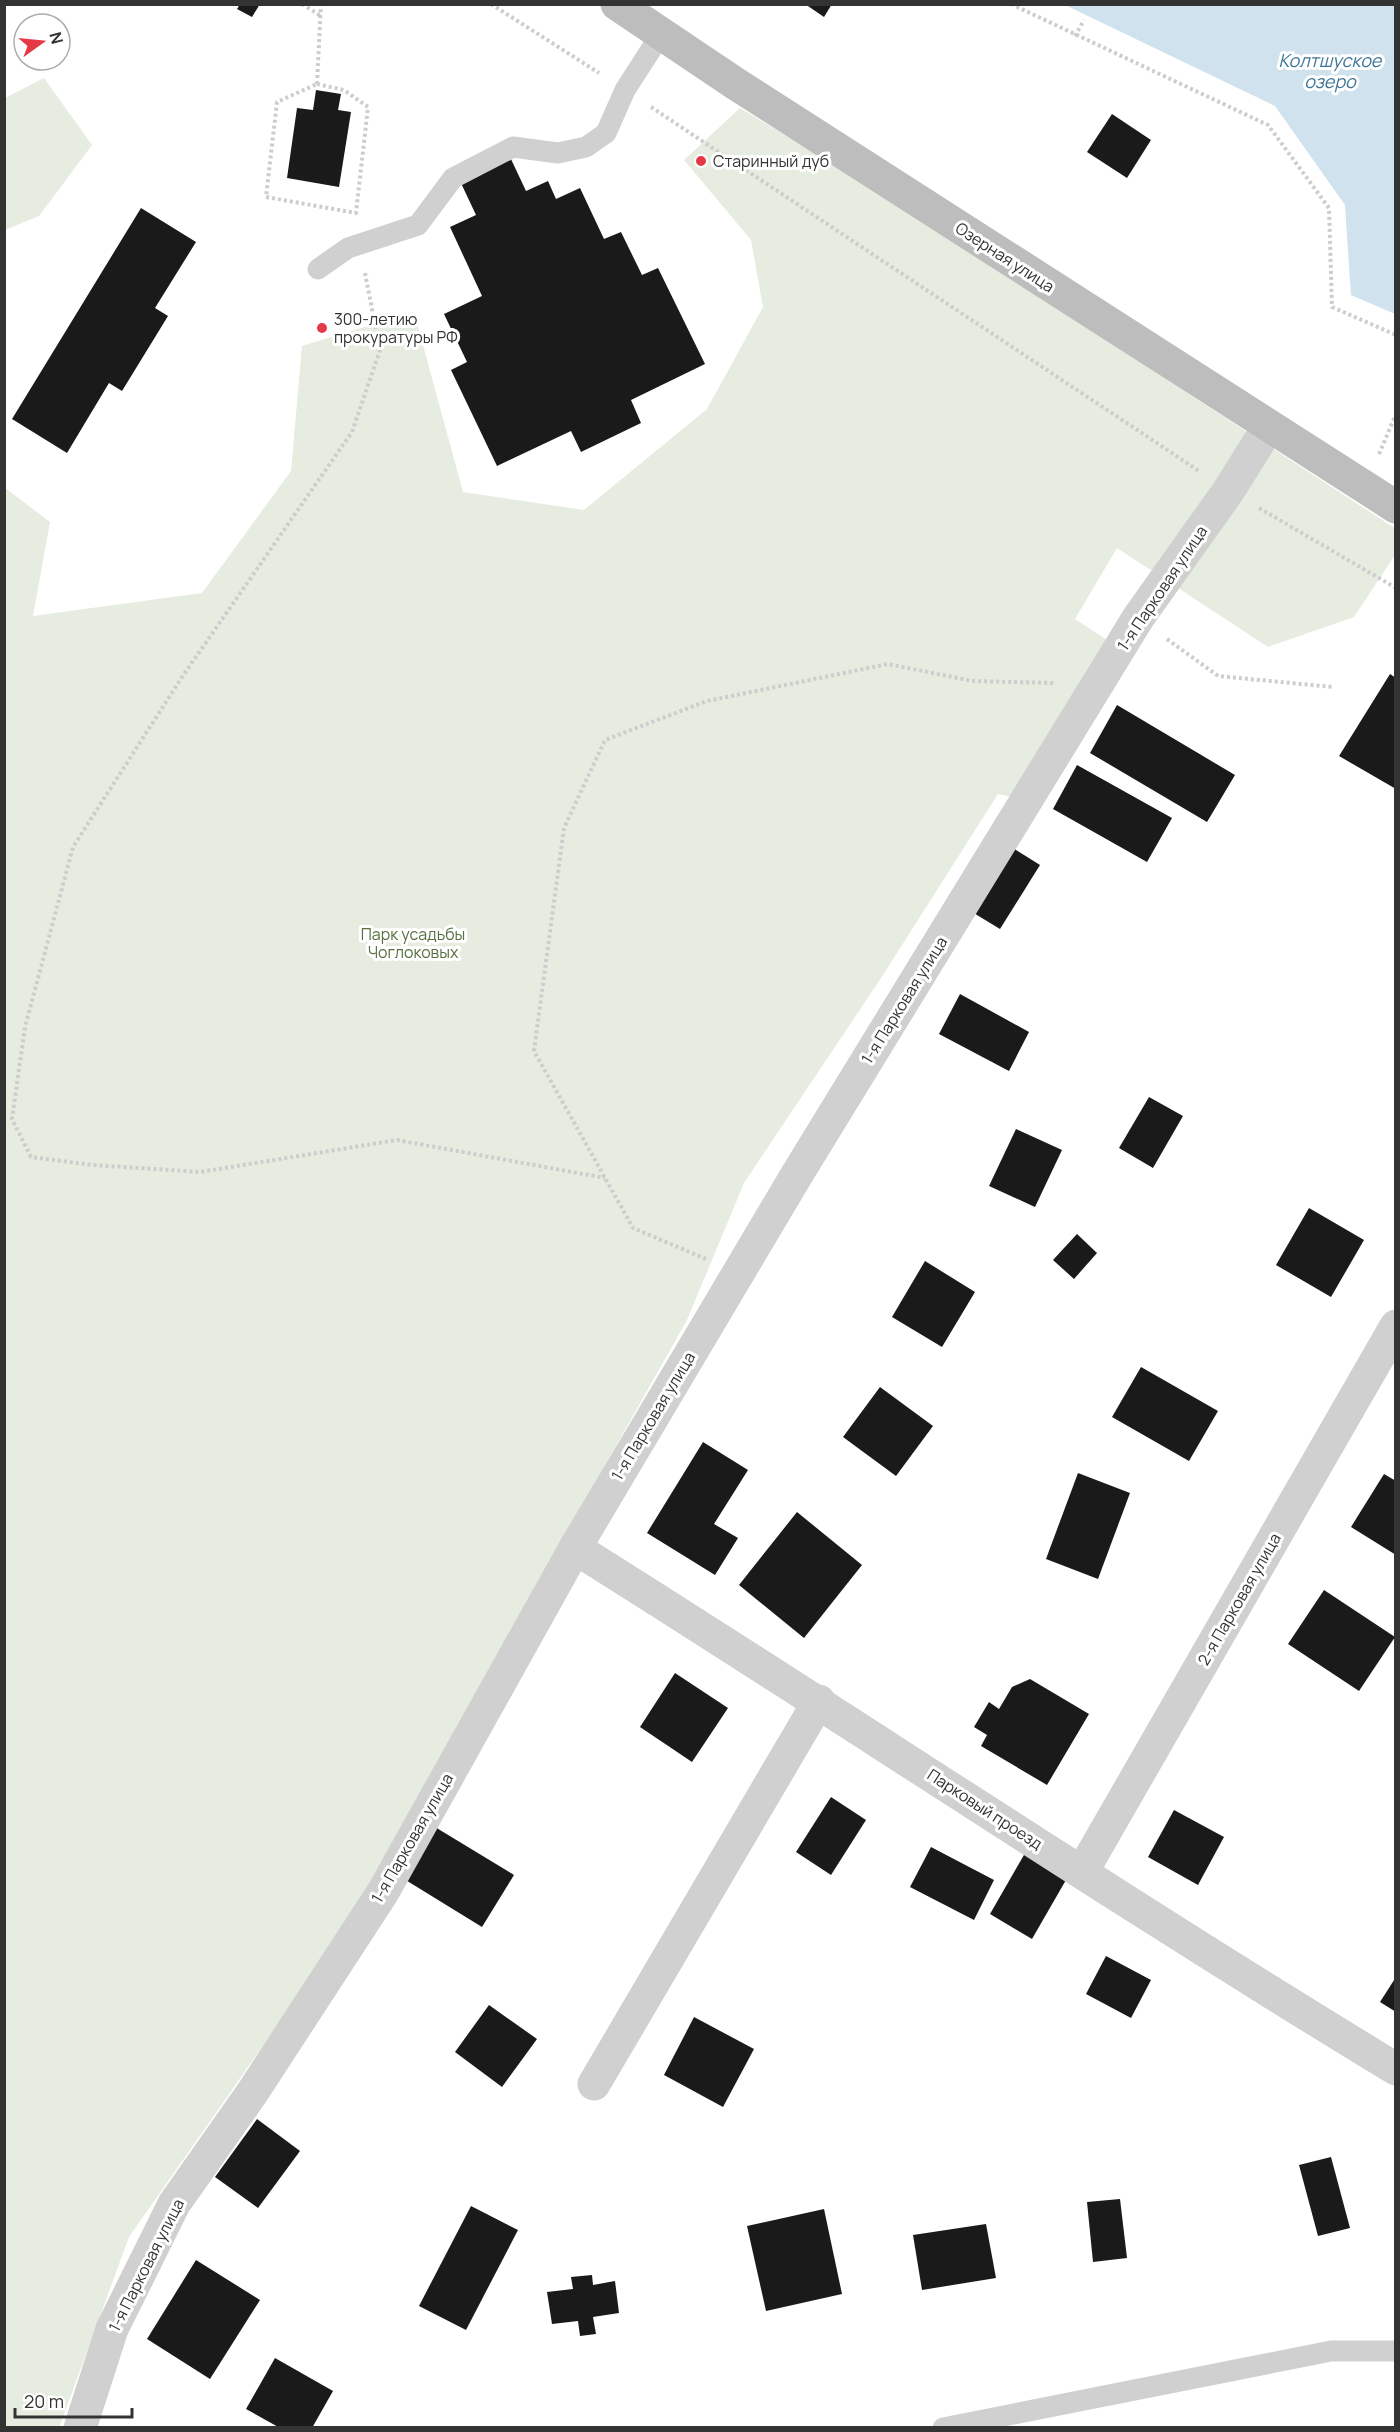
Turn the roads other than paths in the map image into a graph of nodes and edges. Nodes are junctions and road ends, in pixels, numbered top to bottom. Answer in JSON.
{"nodes":[{"id":1,"x":617,"y":4,"type":"edge"},
{"id":2,"x":661,"y":34,"type":"junction"},
{"id":3,"x":318,"y":268,"type":"dead end"},
{"id":4,"x":1269,"y":426,"type":"junction"},
{"id":5,"x":1395,"y":507,"type":"edge"},
{"id":6,"x":1395,"y":1326,"type":"edge"},
{"id":7,"x":575,"y":1548,"type":"junction"},
{"id":8,"x":819,"y":1701,"type":"junction"},
{"id":9,"x":1082,"y":1872,"type":"junction"},
{"id":10,"x":1395,"y":2070,"type":"edge"},
{"id":11,"x":594,"y":2084,"type":"dead end"},
{"id":12,"x":1395,"y":2350,"type":"edge"},
{"id":13,"x":80,"y":2427,"type":"edge"},
{"id":14,"x":943,"y":2427,"type":"edge"}],
"edges":[{"from":1,"to":2,"type":"main road","name":"Озерная улица"},
{"from":2,"to":3,"type":"lane"},
{"from":2,"to":4,"type":"main road","name":"Озерная улица"},
{"from":4,"to":5,"type":"main road","name":"Озерная улица"},
{"from":4,"to":7,"type":"street","name":"1-я Парковая улица"},
{"from":6,"to":9,"type":"street","name":"2-я Парковая улица"},
{"from":7,"to":8,"type":"street","name":"Парковый проезд"},
{"from":7,"to":13,"type":"street","name":"1-я Парковая улица"},
{"from":8,"to":9,"type":"street","name":"Парковый проезд"},
{"from":8,"to":11,"type":"street"},
{"from":9,"to":10,"type":"street","name":"Парковый проезд"},
{"from":12,"to":14,"type":"lane"}]}
